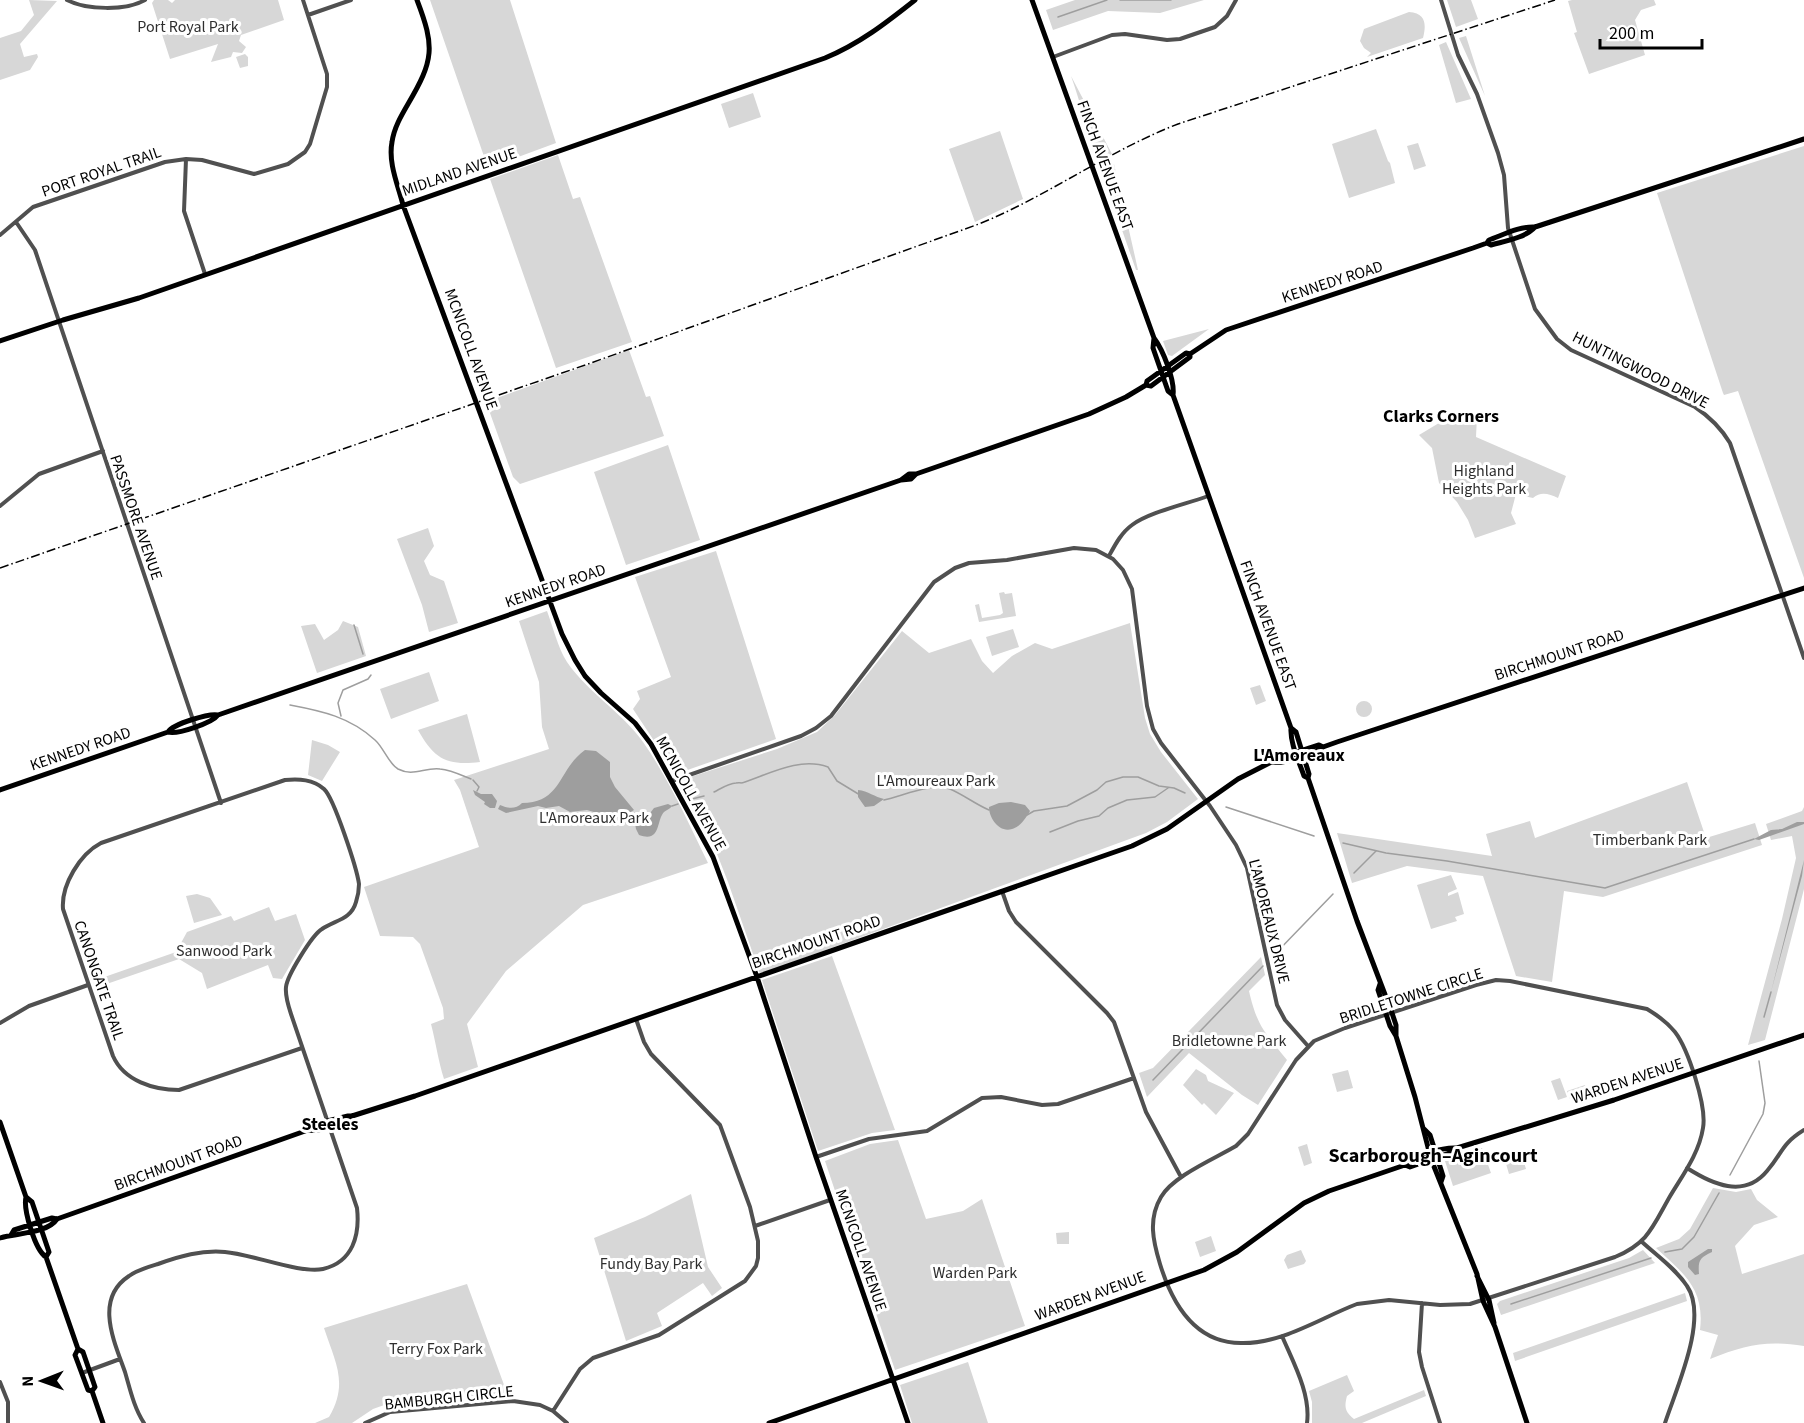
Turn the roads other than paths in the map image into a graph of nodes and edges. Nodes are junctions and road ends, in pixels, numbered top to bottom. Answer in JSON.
{"nodes":[{"id":1,"x":67,"y":0,"type":"edge"},
{"id":2,"x":145,"y":0,"type":"edge"},
{"id":3,"x":303,"y":0,"type":"edge"},
{"id":4,"x":351,"y":0,"type":"edge"},
{"id":5,"x":417,"y":0,"type":"edge"},
{"id":6,"x":915,"y":0,"type":"edge"},
{"id":7,"x":1032,"y":0,"type":"edge"},
{"id":8,"x":1236,"y":0,"type":"edge"},
{"id":9,"x":1441,"y":0,"type":"edge"},
{"id":10,"x":308,"y":15,"type":"junction"},
{"id":11,"x":1053,"y":57,"type":"junction"},
{"id":12,"x":1804,"y":140,"type":"edge"},
{"id":13,"x":186,"y":159,"type":"junction"},
{"id":14,"x":404,"y":205,"type":"junction"},
{"id":15,"x":16,"y":222,"type":"junction"},
{"id":16,"x":0,"y":236,"type":"edge"},
{"id":17,"x":1510,"y":236,"type":"junction"},
{"id":18,"x":205,"y":274,"type":"junction"},
{"id":19,"x":58,"y":321,"type":"junction"},
{"id":20,"x":0,"y":341,"type":"edge"},
{"id":21,"x":1165,"y":371,"type":"junction"},
{"id":22,"x":103,"y":451,"type":"junction"},
{"id":23,"x":1208,"y":496,"type":"junction"},
{"id":24,"x":0,"y":506,"type":"edge"},
{"id":25,"x":1109,"y":556,"type":"junction"},
{"id":26,"x":1804,"y":588,"type":"edge"},
{"id":27,"x":1783,"y":595,"type":"junction"},
{"id":28,"x":550,"y":600,"type":"junction"},
{"id":29,"x":1804,"y":658,"type":"edge"},
{"id":30,"x":195,"y":723,"type":"junction"},
{"id":31,"x":1300,"y":754,"type":"junction"},
{"id":32,"x":672,"y":781,"type":"junction"},
{"id":33,"x":0,"y":790,"type":"edge"},
{"id":34,"x":1206,"y":801,"type":"junction"},
{"id":35,"x":221,"y":803,"type":"junction"},
{"id":36,"x":1002,"y":891,"type":"junction"},
{"id":37,"x":757,"y":976,"type":"junction"},
{"id":38,"x":88,"y":985,"type":"junction"},
{"id":39,"x":1389,"y":1014,"type":"junction"},
{"id":40,"x":636,"y":1019,"type":"junction"},
{"id":41,"x":0,"y":1023,"type":"edge"},
{"id":42,"x":1804,"y":1035,"type":"edge"},
{"id":43,"x":1308,"y":1046,"type":"junction"},
{"id":44,"x":302,"y":1048,"type":"junction"},
{"id":45,"x":1692,"y":1073,"type":"junction"},
{"id":46,"x":1134,"y":1078,"type":"junction"},
{"id":47,"x":0,"y":1122,"type":"edge"},
{"id":48,"x":328,"y":1124,"type":"junction"},
{"id":49,"x":1804,"y":1130,"type":"edge"},
{"id":50,"x":1433,"y":1155,"type":"junction"},
{"id":51,"x":816,"y":1157,"type":"junction"},
{"id":52,"x":1687,"y":1168,"type":"junction"},
{"id":53,"x":1181,"y":1178,"type":"junction"},
{"id":54,"x":26,"y":1197,"type":"junction"},
{"id":55,"x":831,"y":1200,"type":"junction"},
{"id":56,"x":40,"y":1225,"type":"junction"},
{"id":57,"x":755,"y":1226,"type":"junction"},
{"id":58,"x":31,"y":1228,"type":"junction"},
{"id":59,"x":0,"y":1238,"type":"edge"},
{"id":60,"x":1641,"y":1241,"type":"junction"},
{"id":61,"x":46,"y":1257,"type":"junction"},
{"id":62,"x":1166,"y":1282,"type":"junction"},
{"id":63,"x":1486,"y":1300,"type":"junction"},
{"id":64,"x":1422,"y":1303,"type":"junction"},
{"id":65,"x":1282,"y":1336,"type":"junction"},
{"id":66,"x":78,"y":1349,"type":"junction"},
{"id":67,"x":120,"y":1359,"type":"junction"},
{"id":68,"x":89,"y":1370,"type":"junction"},
{"id":69,"x":82,"y":1372,"type":"junction"},
{"id":70,"x":893,"y":1379,"type":"junction"},
{"id":71,"x":0,"y":1382,"type":"edge"},
{"id":72,"x":92,"y":1391,"type":"junction"},
{"id":73,"x":553,"y":1411,"type":"junction"},
{"id":74,"x":8,"y":1423,"type":"edge"},
{"id":75,"x":103,"y":1423,"type":"edge"},
{"id":76,"x":144,"y":1423,"type":"edge"},
{"id":77,"x":365,"y":1423,"type":"edge"},
{"id":78,"x":567,"y":1423,"type":"edge"},
{"id":79,"x":769,"y":1423,"type":"edge"},
{"id":80,"x":908,"y":1423,"type":"edge"},
{"id":81,"x":1307,"y":1423,"type":"edge"},
{"id":82,"x":1440,"y":1423,"type":"edge"},
{"id":83,"x":1527,"y":1423,"type":"edge"},
{"id":84,"x":1665,"y":1423,"type":"edge"}],
"edges":[{"from":1,"to":2,"type":"street"},
{"from":3,"to":10,"type":"street","name":"PORT ROYAL TRAIL"},
{"from":4,"to":10,"type":"street"},
{"from":5,"to":14,"type":"main road","name":"MCNICOLL AVENUE"},
{"from":6,"to":14,"type":"main road","name":"MIDLAND AVENUE"},
{"from":7,"to":11,"type":"main road","name":"FINCH AVENUE EAST"},
{"from":8,"to":11,"type":"street"},
{"from":9,"to":17,"type":"street","name":"HUNTINGWOOD DRIVE"},
{"from":10,"to":13,"type":"street","name":"PORT ROYAL TRAIL"},
{"from":11,"to":21,"type":"main road","name":"FINCH AVENUE EAST"},
{"from":12,"to":17,"type":"main road","name":"KENNEDY ROAD"},
{"from":13,"to":15,"type":"street","name":"PORT ROYAL TRAIL"},
{"from":13,"to":18,"type":"street"},
{"from":14,"to":18,"type":"main road","name":"MIDLAND AVENUE"},
{"from":14,"to":28,"type":"main road","name":"MCNICOLL AVENUE"},
{"from":15,"to":16,"type":"street","name":"PORT ROYAL TRAIL"},
{"from":15,"to":19,"type":"street","name":"PASSMORE AVENUE"},
{"from":17,"to":21,"type":"main road","name":"KENNEDY ROAD"},
{"from":17,"to":27,"type":"street","name":"HUNTINGWOOD DRIVE"},
{"from":18,"to":19,"type":"main road","name":"MIDLAND AVENUE"},
{"from":19,"to":20,"type":"main road","name":"MIDLAND AVENUE"},
{"from":19,"to":22,"type":"street","name":"PASSMORE AVENUE"},
{"from":21,"to":23,"type":"main road","name":"FINCH AVENUE EAST"},
{"from":21,"to":28,"type":"main road","name":"KENNEDY ROAD"},
{"from":22,"to":24,"type":"street"},
{"from":22,"to":30,"type":"street","name":"PASSMORE AVENUE"},
{"from":23,"to":25,"type":"street"},
{"from":23,"to":31,"type":"main road","name":"FINCH AVENUE EAST"},
{"from":25,"to":32,"type":"street"},
{"from":25,"to":34,"type":"street","name":"L'AMOREAUX DRIVE"},
{"from":26,"to":27,"type":"main road","name":"BIRCHMOUNT ROAD"},
{"from":27,"to":29,"type":"street","name":"HUNTINGWOOD DRIVE"},
{"from":27,"to":31,"type":"main road","name":"BIRCHMOUNT ROAD"},
{"from":28,"to":30,"type":"main road","name":"KENNEDY ROAD"},
{"from":28,"to":32,"type":"main road","name":"MCNICOLL AVENUE"},
{"from":30,"to":33,"type":"main road","name":"KENNEDY ROAD"},
{"from":30,"to":35,"type":"street","name":"PASSMORE AVENUE"},
{"from":31,"to":34,"type":"main road","name":"BIRCHMOUNT ROAD"},
{"from":31,"to":39,"type":"main road","name":"FINCH AVENUE EAST"},
{"from":32,"to":37,"type":"main road","name":"MCNICOLL AVENUE"},
{"from":34,"to":36,"type":"main road","name":"BIRCHMOUNT ROAD"},
{"from":34,"to":43,"type":"street","name":"L'AMOREAUX DRIVE"},
{"from":35,"to":38,"type":"street","name":"CANONGATE TRAIL"},
{"from":35,"to":44,"type":"street","name":"CANONGATE TRAIL"},
{"from":36,"to":37,"type":"main road","name":"BIRCHMOUNT ROAD"},
{"from":36,"to":46,"type":"street"},
{"from":37,"to":40,"type":"main road","name":"BIRCHMOUNT ROAD"},
{"from":37,"to":51,"type":"main road","name":"MCNICOLL AVENUE"},
{"from":38,"to":41,"type":"street"},
{"from":38,"to":44,"type":"street","name":"CANONGATE TRAIL"},
{"from":39,"to":43,"type":"street","name":"BRIDLETOWNE CIRCLE"},
{"from":39,"to":45,"type":"street","name":"BRIDLETOWNE CIRCLE"},
{"from":39,"to":50,"type":"main road","name":"FINCH AVENUE EAST"},
{"from":40,"to":48,"type":"main road","name":"BIRCHMOUNT ROAD"},
{"from":40,"to":57,"type":"street"},
{"from":42,"to":45,"type":"main road","name":"WARDEN AVENUE"},
{"from":43,"to":53,"type":"street","name":"BRIDLETOWNE CIRCLE"},
{"from":44,"to":48,"type":"street","name":"CANONGATE TRAIL"},
{"from":45,"to":50,"type":"main road","name":"WARDEN AVENUE"},
{"from":45,"to":52,"type":"street","name":"BRIDLETOWNE CIRCLE"},
{"from":46,"to":51,"type":"street"},
{"from":46,"to":53,"type":"street"},
{"from":47,"to":54,"type":"main road"},
{"from":48,"to":56,"type":"main road","name":"BIRCHMOUNT ROAD"},
{"from":48,"to":67,"type":"street","name":"CANONGATE TRAIL"},
{"from":49,"to":52,"type":"street"},
{"from":50,"to":62,"type":"main road","name":"WARDEN AVENUE"},
{"from":50,"to":63,"type":"main road","name":"FINCH AVENUE EAST"},
{"from":51,"to":55,"type":"main road","name":"MCNICOLL AVENUE"},
{"from":52,"to":60,"type":"street","name":"BRIDLETOWNE CIRCLE"},
{"from":53,"to":62,"type":"street","name":"BRIDLETOWNE CIRCLE"},
{"from":54,"to":56,"type":"main road"},
{"from":54,"to":58,"type":"main road"},
{"from":55,"to":57,"type":"street"},
{"from":55,"to":70,"type":"main road","name":"MCNICOLL AVENUE"},
{"from":56,"to":58,"type":"main road","name":"BIRCHMOUNT ROAD"},
{"from":56,"to":61,"type":"main road"},
{"from":57,"to":73,"type":"street"},
{"from":58,"to":59,"type":"main road","name":"BIRCHMOUNT ROAD"},
{"from":58,"to":61,"type":"main road"},
{"from":60,"to":63,"type":"street","name":"BRIDLETOWNE CIRCLE"},
{"from":60,"to":84,"type":"street"},
{"from":61,"to":66,"type":"main road"},
{"from":62,"to":65,"type":"street","name":"BRIDLETOWNE CIRCLE"},
{"from":62,"to":70,"type":"main road","name":"WARDEN AVENUE"},
{"from":63,"to":64,"type":"street","name":"BRIDLETOWNE CIRCLE"},
{"from":63,"to":83,"type":"main road","name":"FINCH AVENUE EAST"},
{"from":64,"to":65,"type":"street","name":"BRIDLETOWNE CIRCLE"},
{"from":64,"to":82,"type":"street"},
{"from":65,"to":81,"type":"street"},
{"from":66,"to":68,"type":"main road"},
{"from":66,"to":69,"type":"main road"},
{"from":67,"to":68,"type":"street"},
{"from":67,"to":76,"type":"street","name":"CANONGATE TRAIL"},
{"from":68,"to":69,"type":"street"},
{"from":68,"to":72,"type":"main road"},
{"from":69,"to":72,"type":"main road"},
{"from":70,"to":79,"type":"main road","name":"WARDEN AVENUE"},
{"from":70,"to":80,"type":"main road","name":"MCNICOLL AVENUE"},
{"from":71,"to":74,"type":"street"},
{"from":72,"to":75,"type":"main road"},
{"from":73,"to":77,"type":"street","name":"BAMBURGH CIRCLE"},
{"from":73,"to":78,"type":"street","name":"BAMBURGH CIRCLE"}]}
